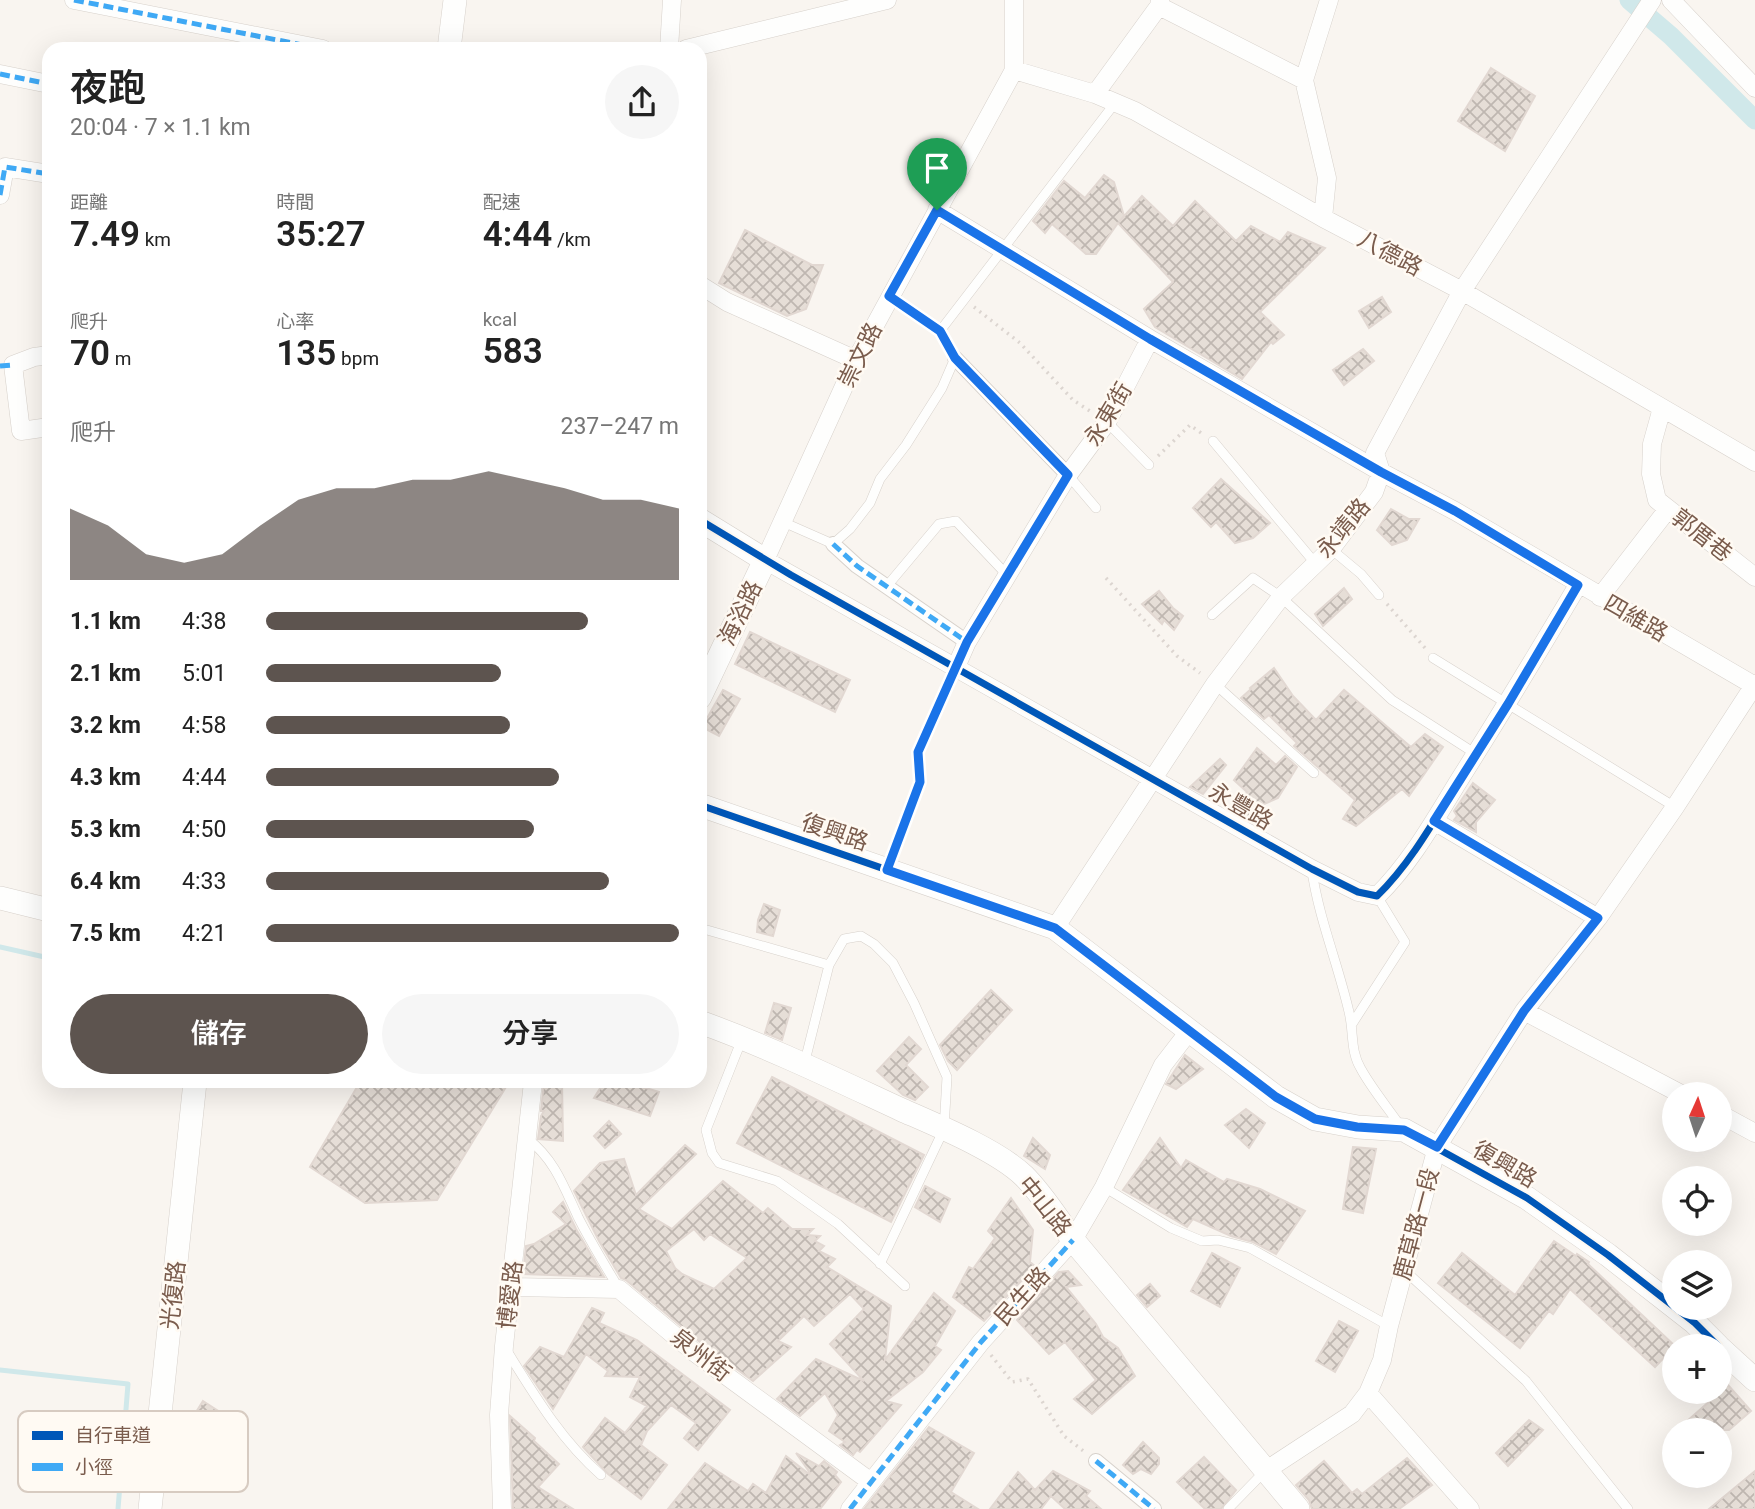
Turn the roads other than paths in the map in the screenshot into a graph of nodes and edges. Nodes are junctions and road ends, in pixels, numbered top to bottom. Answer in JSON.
{"nodes":[{"id":1,"x":74,"y":0,"type":"edge"},
{"id":2,"x":455,"y":0,"type":"edge"},
{"id":3,"x":672,"y":0,"type":"edge"},
{"id":4,"x":887,"y":0,"type":"edge"},
{"id":5,"x":1013,"y":0,"type":"edge"},
{"id":6,"x":1329,"y":0,"type":"edge"},
{"id":7,"x":1652,"y":0,"type":"edge"},
{"id":8,"x":1671,"y":0,"type":"edge"},
{"id":9,"x":1159,"y":3,"type":"edge"},
{"id":10,"x":287,"y":42,"type":"edge"},
{"id":11,"x":450,"y":42,"type":"edge"},
{"id":12,"x":669,"y":42,"type":"edge"},
{"id":13,"x":707,"y":44,"type":"edge"},
{"id":14,"x":1014,"y":70,"type":"junction"},
{"id":15,"x":0,"y":74,"type":"edge"},
{"id":16,"x":1304,"y":80,"type":"junction"},
{"id":17,"x":42,"y":82,"type":"edge"},
{"id":18,"x":1755,"y":88,"type":"edge"},
{"id":19,"x":1095,"y":94,"type":"junction"},
{"id":20,"x":1115,"y":103,"type":"junction"},
{"id":21,"x":42,"y":173,"type":"edge"},
{"id":22,"x":0,"y":195,"type":"edge"},
{"id":23,"x":937,"y":210,"type":"junction"},
{"id":24,"x":1323,"y":218,"type":"junction"},
{"id":25,"x":1001,"y":250,"type":"junction"},
{"id":26,"x":707,"y":289,"type":"edge"},
{"id":27,"x":1462,"y":291,"type":"junction"},
{"id":28,"x":889,"y":296,"type":"junction"},
{"id":29,"x":940,"y":331,"type":"junction"},
{"id":30,"x":1150,"y":339,"type":"junction"},
{"id":31,"x":42,"y":356,"type":"edge"},
{"id":32,"x":955,"y":358,"type":"junction"},
{"id":33,"x":856,"y":360,"type":"junction"},
{"id":34,"x":6,"y":365,"type":"edge"},
{"id":35,"x":1662,"y":408,"type":"junction"},
{"id":36,"x":1107,"y":422,"type":"junction"},
{"id":37,"x":42,"y":428,"type":"edge"},
{"id":38,"x":1213,"y":441,"type":"road end"},
{"id":39,"x":1755,"y":462,"type":"edge"},
{"id":40,"x":1149,"y":465,"type":"road end"},
{"id":41,"x":1381,"y":472,"type":"junction"},
{"id":42,"x":1068,"y":475,"type":"junction"},
{"id":43,"x":1096,"y":508,"type":"dead end"},
{"id":44,"x":1668,"y":509,"type":"junction"},
{"id":45,"x":783,"y":522,"type":"junction"},
{"id":46,"x":707,"y":524,"type":"edge"},
{"id":47,"x":833,"y":544,"type":"junction"},
{"id":48,"x":1331,"y":549,"type":"junction"},
{"id":49,"x":765,"y":560,"type":"junction"},
{"id":50,"x":1314,"y":563,"type":"junction"},
{"id":51,"x":1009,"y":576,"type":"junction"},
{"id":52,"x":1755,"y":577,"type":"edge"},
{"id":53,"x":1578,"y":585,"type":"junction"},
{"id":54,"x":887,"y":586,"type":"junction"},
{"id":55,"x":1379,"y":595,"type":"road end"},
{"id":56,"x":1281,"y":597,"type":"junction"},
{"id":57,"x":1600,"y":597,"type":"junction"},
{"id":58,"x":1212,"y":615,"type":"dead end"},
{"id":59,"x":967,"y":642,"type":"junction"},
{"id":60,"x":1433,"y":658,"type":"road end"},
{"id":61,"x":956,"y":667,"type":"junction"},
{"id":62,"x":707,"y":682,"type":"edge"},
{"id":63,"x":1215,"y":684,"type":"junction"},
{"id":64,"x":1755,"y":685,"type":"edge"},
{"id":65,"x":1508,"y":704,"type":"junction"},
{"id":66,"x":1476,"y":754,"type":"junction"},
{"id":67,"x":1314,"y":773,"type":"dead end"},
{"id":68,"x":1152,"y":778,"type":"junction"},
{"id":69,"x":707,"y":807,"type":"edge"},
{"id":70,"x":1675,"y":807,"type":"junction"},
{"id":71,"x":1434,"y":821,"type":"junction"},
{"id":72,"x":1312,"y":869,"type":"junction"},
{"id":73,"x":887,"y":870,"type":"junction"},
{"id":74,"x":1377,"y":896,"type":"junction"},
{"id":75,"x":0,"y":898,"type":"edge"},
{"id":76,"x":42,"y":908,"type":"edge"},
{"id":77,"x":1598,"y":918,"type":"junction"},
{"id":78,"x":1055,"y":928,"type":"junction"},
{"id":79,"x":707,"y":930,"type":"edge"},
{"id":80,"x":829,"y":965,"type":"junction"},
{"id":81,"x":1524,"y":1011,"type":"junction"},
{"id":82,"x":707,"y":1024,"type":"edge"},
{"id":83,"x":1352,"y":1024,"type":"junction"},
{"id":84,"x":1190,"y":1030,"type":"junction"},
{"id":85,"x":742,"y":1037,"type":"junction"},
{"id":86,"x":804,"y":1065,"type":"junction"},
{"id":87,"x":1662,"y":1084,"type":"edge"},
{"id":88,"x":194,"y":1088,"type":"edge"},
{"id":89,"x":532,"y":1088,"type":"edge"},
{"id":90,"x":1732,"y":1121,"type":"edge"},
{"id":91,"x":944,"y":1129,"type":"junction"},
{"id":92,"x":1404,"y":1130,"type":"junction"},
{"id":93,"x":1755,"y":1133,"type":"edge"},
{"id":94,"x":528,"y":1139,"type":"junction"},
{"id":95,"x":1437,"y":1147,"type":"junction"},
{"id":96,"x":1104,"y":1187,"type":"junction"},
{"id":97,"x":1073,"y":1240,"type":"junction"},
{"id":98,"x":880,"y":1264,"type":"junction"},
{"id":99,"x":1404,"y":1270,"type":"junction"},
{"id":100,"x":905,"y":1286,"type":"dead end"},
{"id":101,"x":512,"y":1287,"type":"junction"},
{"id":102,"x":619,"y":1289,"type":"junction"},
{"id":103,"x":1389,"y":1326,"type":"junction"},
{"id":104,"x":1706,"y":1334,"type":"edge"},
{"id":105,"x":504,"y":1346,"type":"junction"},
{"id":106,"x":1732,"y":1359,"type":"edge"},
{"id":107,"x":1755,"y":1380,"type":"edge"},
{"id":108,"x":1368,"y":1393,"type":"junction"},
{"id":109,"x":160,"y":1411,"type":"edge"},
{"id":110,"x":1096,"y":1461,"type":"road end"},
{"id":111,"x":1265,"y":1471,"type":"junction"},
{"id":112,"x":601,"y":1475,"type":"dead end"},
{"id":113,"x":871,"y":1482,"type":"junction"},
{"id":114,"x":502,"y":1509,"type":"edge"},
{"id":115,"x":850,"y":1509,"type":"edge"},
{"id":116,"x":1154,"y":1509,"type":"edge"},
{"id":117,"x":1228,"y":1509,"type":"edge"},
{"id":118,"x":1298,"y":1509,"type":"edge"},
{"id":119,"x":1470,"y":1509,"type":"edge"},
{"id":120,"x":1628,"y":1509,"type":"edge"}],
"edges":[{"from":1,"to":10,"type":"street"},
{"from":2,"to":11,"type":"street"},
{"from":3,"to":12,"type":"street"},
{"from":4,"to":13,"type":"street"},
{"from":5,"to":14,"type":"street","name":"崇文路"},
{"from":6,"to":16,"type":"street"},
{"from":7,"to":27,"type":"street","name":"永靖路"},
{"from":8,"to":18,"type":"street"},
{"from":9,"to":16,"type":"street"},
{"from":9,"to":19,"type":"street"},
{"from":14,"to":19,"type":"street","name":"八德路"},
{"from":14,"to":23,"type":"street","name":"崇文路"},
{"from":15,"to":17,"type":"street"},
{"from":16,"to":24,"type":"street"},
{"from":19,"to":20,"type":"street","name":"八德路"},
{"from":20,"to":24,"type":"street","name":"八德路"},
{"from":20,"to":25,"type":"lane"},
{"from":21,"to":22,"type":"street"},
{"from":23,"to":25,"type":"street","name":"四維路"},
{"from":23,"to":28,"type":"street","name":"崇文路"},
{"from":24,"to":27,"type":"street","name":"八德路"},
{"from":25,"to":29,"type":"lane"},
{"from":25,"to":30,"type":"street","name":"四維路"},
{"from":26,"to":33,"type":"street"},
{"from":27,"to":35,"type":"street","name":"八德路"},
{"from":27,"to":41,"type":"street","name":"永靖路"},
{"from":28,"to":29,"type":"lane"},
{"from":28,"to":33,"type":"street","name":"崇文路"},
{"from":29,"to":32,"type":"lane"},
{"from":30,"to":36,"type":"street","name":"永東街"},
{"from":30,"to":41,"type":"street","name":"四維路"},
{"from":31,"to":34,"type":"street"},
{"from":32,"to":42,"type":"street"},
{"from":32,"to":47,"type":"lane"},
{"from":33,"to":45,"type":"street","name":"崇文路"},
{"from":34,"to":37,"type":"street"},
{"from":35,"to":39,"type":"street","name":"八德路"},
{"from":35,"to":44,"type":"street","name":"郭厝巷"},
{"from":36,"to":40,"type":"lane"},
{"from":36,"to":42,"type":"street","name":"永東街"},
{"from":38,"to":50,"type":"lane"},
{"from":41,"to":48,"type":"street","name":"永靖路"},
{"from":41,"to":53,"type":"street","name":"四維路"},
{"from":42,"to":43,"type":"lane"},
{"from":42,"to":51,"type":"street","name":"永東街"},
{"from":44,"to":52,"type":"street","name":"郭厝巷"},
{"from":44,"to":57,"type":"street"},
{"from":45,"to":47,"type":"lane"},
{"from":45,"to":49,"type":"street","name":"崇文路"},
{"from":46,"to":49,"type":"street","name":"海浴路"},
{"from":47,"to":54,"type":"street"},
{"from":48,"to":50,"type":"street","name":"永靖路"},
{"from":48,"to":55,"type":"lane"},
{"from":49,"to":61,"type":"street","name":"永豐路"},
{"from":49,"to":62,"type":"street","name":"海浴路"},
{"from":50,"to":56,"type":"street","name":"永靖路"},
{"from":51,"to":54,"type":"lane"},
{"from":51,"to":59,"type":"street","name":"永東街"},
{"from":53,"to":57,"type":"street","name":"四維路"},
{"from":53,"to":65,"type":"street"},
{"from":54,"to":59,"type":"street"},
{"from":56,"to":58,"type":"lane"},
{"from":56,"to":63,"type":"street","name":"永靖路"},
{"from":56,"to":66,"type":"lane"},
{"from":57,"to":64,"type":"street","name":"四維路"},
{"from":59,"to":61,"type":"street","name":"永東街"},
{"from":60,"to":65,"type":"lane"},
{"from":61,"to":68,"type":"street","name":"永豐路"},
{"from":61,"to":73,"type":"lane"},
{"from":63,"to":67,"type":"lane"},
{"from":63,"to":68,"type":"street","name":"永靖路"},
{"from":64,"to":70,"type":"street","name":"鹿草路一段"},
{"from":65,"to":66,"type":"street"},
{"from":65,"to":70,"type":"lane"},
{"from":66,"to":71,"type":"street"},
{"from":68,"to":72,"type":"street","name":"永豐路"},
{"from":68,"to":78,"type":"street","name":"永靖路"},
{"from":69,"to":73,"type":"street","name":"復興路"},
{"from":70,"to":77,"type":"street","name":"鹿草路一段"},
{"from":71,"to":74,"type":"street"},
{"from":71,"to":77,"type":"street"},
{"from":72,"to":74,"type":"street","name":"永豐路"},
{"from":72,"to":83,"type":"lane"},
{"from":73,"to":78,"type":"street","name":"復興路"},
{"from":74,"to":83,"type":"lane"},
{"from":75,"to":76,"type":"street"},
{"from":77,"to":81,"type":"street","name":"鹿草路一段"},
{"from":78,"to":84,"type":"street","name":"復興路"},
{"from":79,"to":80,"type":"lane"},
{"from":80,"to":86,"type":"lane"},
{"from":80,"to":91,"type":"lane"},
{"from":81,"to":87,"type":"street"},
{"from":81,"to":95,"type":"street","name":"鹿草路一段"},
{"from":82,"to":85,"type":"street","name":"中山路"},
{"from":83,"to":92,"type":"lane"},
{"from":84,"to":92,"type":"street","name":"復興路"},
{"from":84,"to":96,"type":"street","name":"民生路"},
{"from":85,"to":86,"type":"street","name":"中山路"},
{"from":85,"to":98,"type":"lane"},
{"from":86,"to":91,"type":"street","name":"中山路"},
{"from":88,"to":109,"type":"street","name":"光復路"},
{"from":89,"to":94,"type":"street","name":"博愛路"},
{"from":90,"to":93,"type":"street"},
{"from":91,"to":97,"type":"street","name":"中山路"},
{"from":91,"to":98,"type":"lane"},
{"from":92,"to":95,"type":"street","name":"復興路"},
{"from":94,"to":101,"type":"street","name":"博愛路"},
{"from":94,"to":102,"type":"lane"},
{"from":95,"to":99,"type":"street","name":"鹿草路一段"},
{"from":95,"to":104,"type":"street","name":"復興路"},
{"from":96,"to":97,"type":"street","name":"民生路"},
{"from":96,"to":103,"type":"lane"},
{"from":97,"to":111,"type":"street","name":"中山路"},
{"from":97,"to":113,"type":"street","name":"民生路"},
{"from":98,"to":100,"type":"lane"},
{"from":99,"to":103,"type":"street","name":"鹿草路一段"},
{"from":99,"to":120,"type":"lane"},
{"from":101,"to":102,"type":"street"},
{"from":101,"to":105,"type":"street","name":"博愛路"},
{"from":102,"to":113,"type":"street","name":"泉州街"},
{"from":103,"to":108,"type":"street","name":"鹿草路一段"},
{"from":105,"to":112,"type":"lane"},
{"from":105,"to":114,"type":"street","name":"博愛路"},
{"from":106,"to":107,"type":"street","name":"復興路"},
{"from":108,"to":111,"type":"street","name":"鹿草路一段"},
{"from":108,"to":119,"type":"street"},
{"from":110,"to":116,"type":"street"},
{"from":111,"to":117,"type":"lane"},
{"from":111,"to":118,"type":"street","name":"中山路"},
{"from":113,"to":115,"type":"street","name":"民生路"}]}
